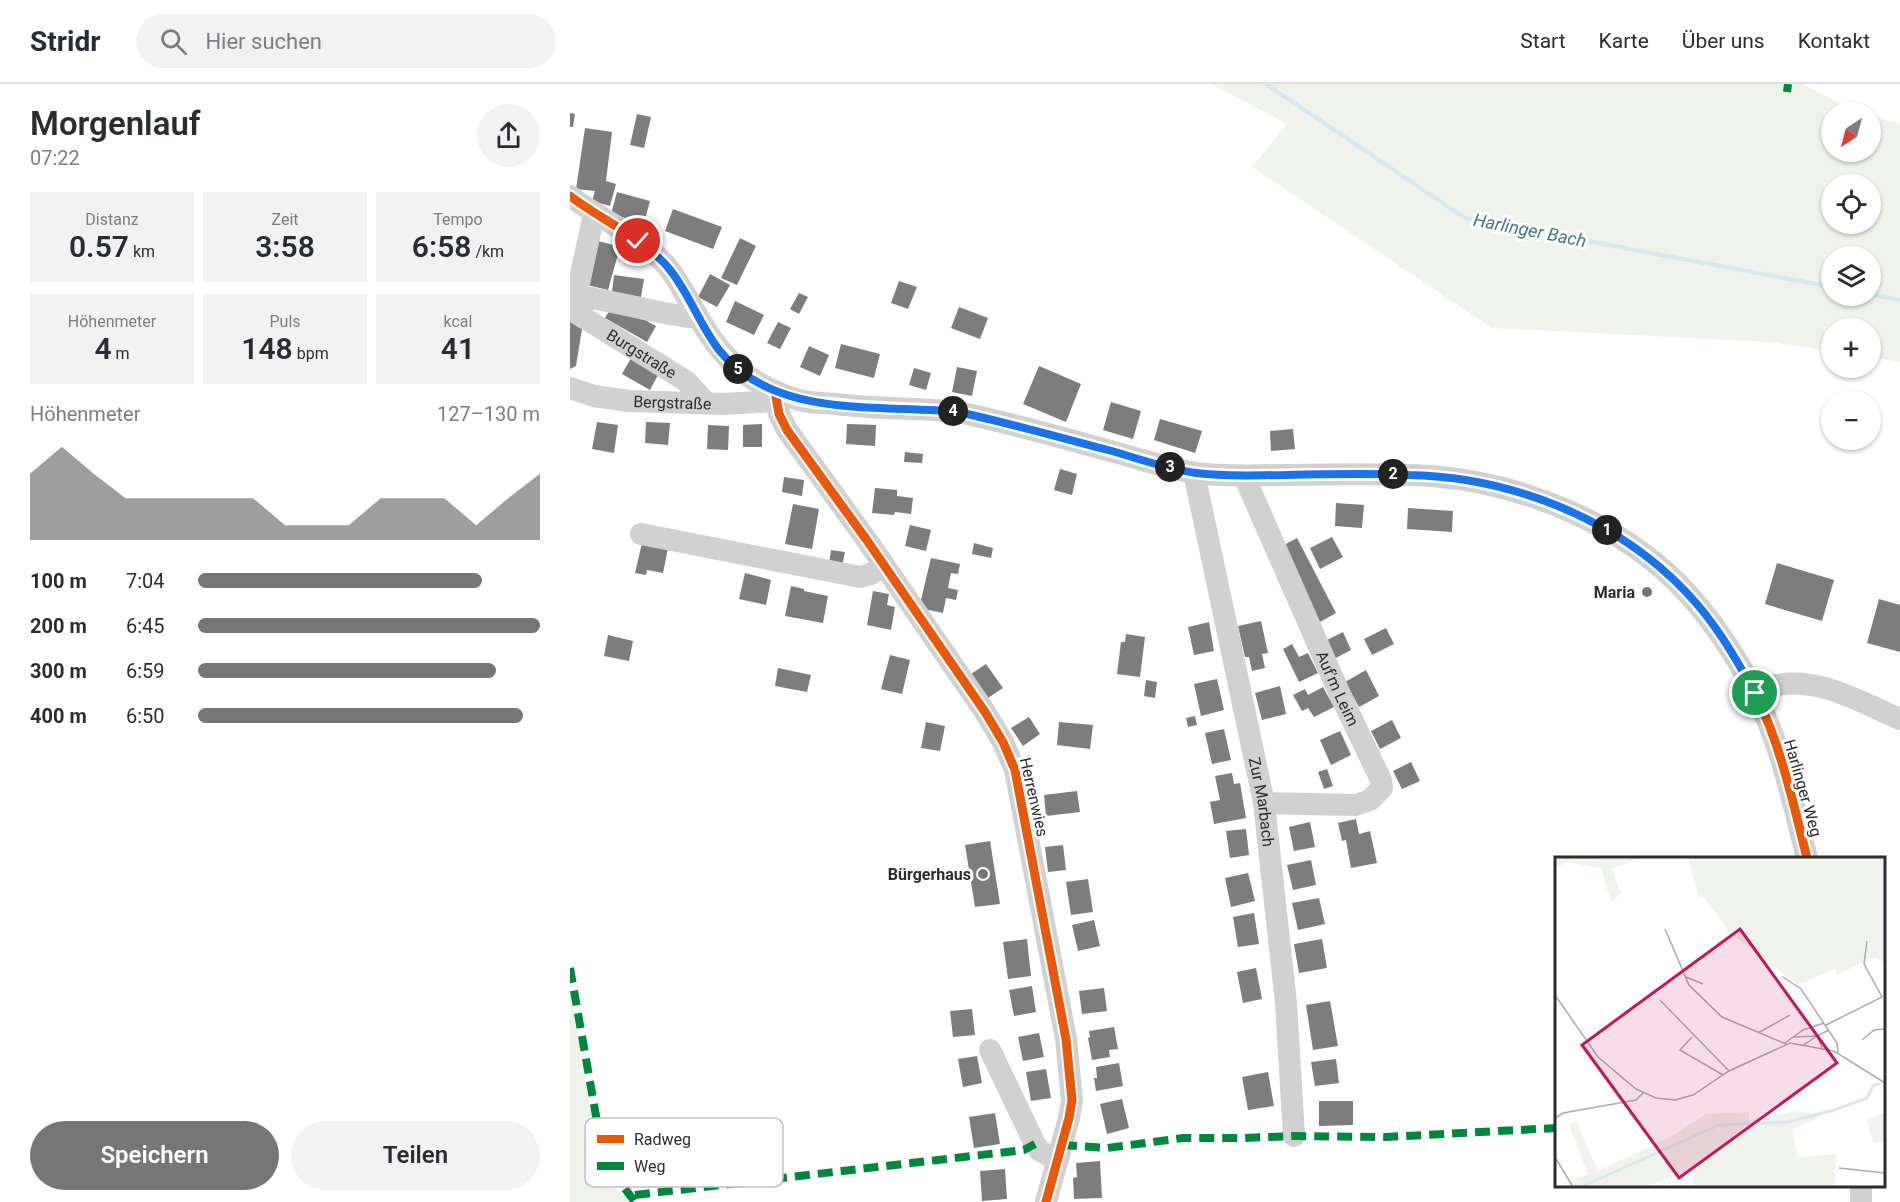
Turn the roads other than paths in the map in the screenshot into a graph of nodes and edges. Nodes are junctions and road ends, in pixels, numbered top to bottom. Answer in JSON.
{"nodes":[{"id":1,"x":570,"y":196,"type":"edge"},
{"id":2,"x":594,"y":214,"type":"junction"},
{"id":3,"x":571,"y":310,"type":"edge"},
{"id":4,"x":699,"y":318,"type":"junction"},
{"id":5,"x":570,"y":388,"type":"edge"},
{"id":6,"x":776,"y":396,"type":"junction"},
{"id":7,"x":705,"y":402,"type":"junction"},
{"id":8,"x":1194,"y":473,"type":"junction"},
{"id":9,"x":1244,"y":476,"type":"junction"},
{"id":10,"x":641,"y":534,"type":"dead end"},
{"id":11,"x":884,"y":565,"type":"junction"},
{"id":12,"x":1755,"y":693,"type":"junction"},
{"id":13,"x":1900,"y":719,"type":"edge"},
{"id":14,"x":1264,"y":803,"type":"junction"},
{"id":15,"x":1807,"y":857,"type":"edge"},
{"id":16,"x":990,"y":1050,"type":"dead end"},
{"id":17,"x":1294,"y":1136,"type":"dead end"},
{"id":18,"x":1058,"y":1160,"type":"junction"},
{"id":19,"x":1046,"y":1202,"type":"edge"}],
"edges":[{"from":1,"to":2,"type":"street"},
{"from":2,"to":3,"type":"street"},
{"from":2,"to":4,"type":"street"},
{"from":3,"to":4,"type":"street"},
{"from":3,"to":7,"type":"street","name":"Burgstraße"},
{"from":4,"to":6,"type":"street"},
{"from":5,"to":7,"type":"street","name":"Bergstraße"},
{"from":6,"to":7,"type":"street","name":"Bergstraße"},
{"from":6,"to":8,"type":"street","name":"Harlinger Weg"},
{"from":6,"to":11,"type":"street","name":"Herrenwies"},
{"from":8,"to":9,"type":"street","name":"Harlinger Weg"},
{"from":8,"to":14,"type":"street","name":"Zur Marbach"},
{"from":9,"to":12,"type":"street","name":"Harlinger Weg"},
{"from":9,"to":14,"type":"street","name":"Auf'm Leim"},
{"from":10,"to":11,"type":"street"},
{"from":11,"to":18,"type":"street","name":"Herrenwies"},
{"from":12,"to":13,"type":"street"},
{"from":12,"to":15,"type":"street","name":"Harlinger Weg"},
{"from":14,"to":17,"type":"street","name":"Zur Marbach"},
{"from":16,"to":18,"type":"street"},
{"from":18,"to":19,"type":"street","name":"Herrenwies"}]}
